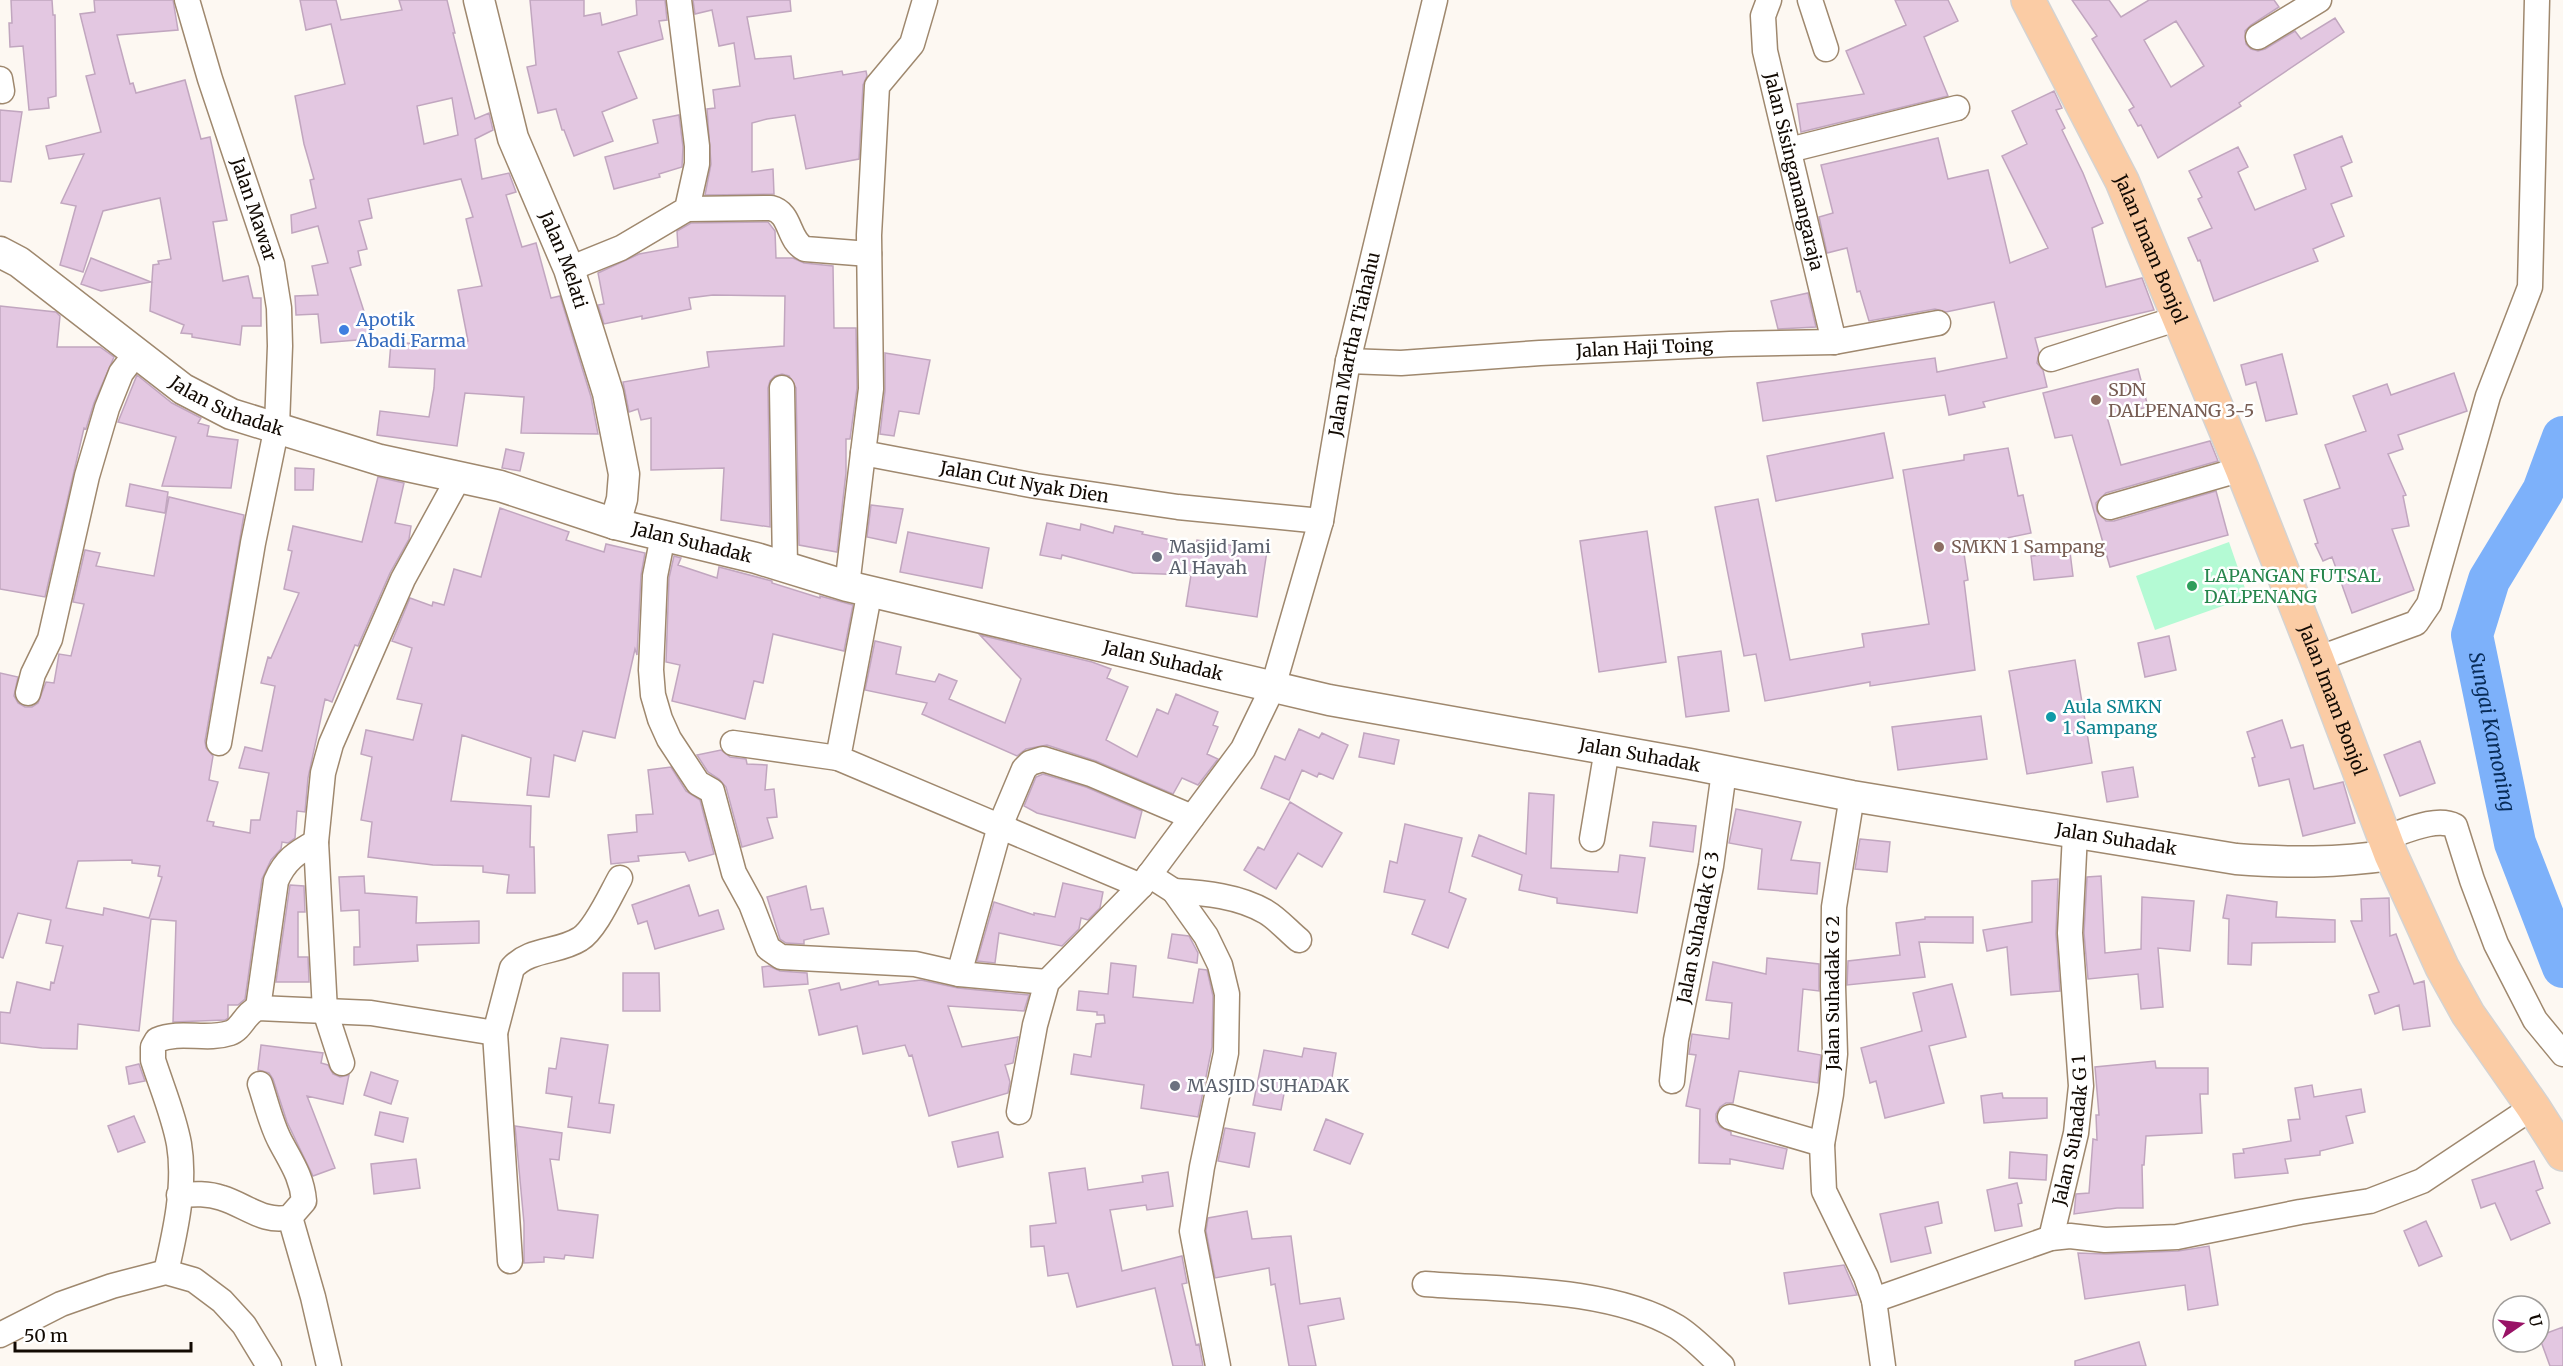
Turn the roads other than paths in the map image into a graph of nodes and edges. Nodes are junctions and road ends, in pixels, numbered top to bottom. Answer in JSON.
{"nodes":[{"id":1,"x":187,"y":0,"type":"edge"},
{"id":2,"x":479,"y":0,"type":"edge"},
{"id":3,"x":679,"y":0,"type":"edge"},
{"id":4,"x":925,"y":0,"type":"edge"},
{"id":5,"x":1435,"y":0,"type":"edge"},
{"id":6,"x":1769,"y":0,"type":"edge"},
{"id":7,"x":1810,"y":0,"type":"edge"},
{"id":8,"x":2028,"y":0,"type":"edge"},
{"id":9,"x":2319,"y":0,"type":"edge"},
{"id":10,"x":2537,"y":0,"type":"edge"},
{"id":11,"x":2258,"y":38,"type":"dead end"},
{"id":12,"x":1826,"y":49,"type":"dead end"},
{"id":13,"x":1958,"y":108,"type":"dead end"},
{"id":14,"x":1789,"y":150,"type":"junction"},
{"id":15,"x":687,"y":209,"type":"junction"},
{"id":16,"x":0,"y":252,"type":"edge"},
{"id":17,"x":869,"y":254,"type":"junction"},
{"id":18,"x":569,"y":269,"type":"junction"},
{"id":19,"x":2179,"y":318,"type":"junction"},
{"id":20,"x":1938,"y":323,"type":"dead end"},
{"id":21,"x":1834,"y":342,"type":"junction"},
{"id":22,"x":137,"y":352,"type":"junction"},
{"id":23,"x":2051,"y":359,"type":"dead end"},
{"id":24,"x":1348,"y":361,"type":"junction"},
{"id":25,"x":782,"y":388,"type":"dead end"},
{"id":26,"x":277,"y":426,"type":"junction"},
{"id":27,"x":863,"y":453,"type":"junction"},
{"id":28,"x":2242,"y":469,"type":"junction"},
{"id":29,"x":459,"y":477,"type":"junction"},
{"id":30,"x":2110,"y":507,"type":"dead end"},
{"id":31,"x":1321,"y":520,"type":"junction"},
{"id":32,"x":615,"y":524,"type":"junction"},
{"id":33,"x":663,"y":536,"type":"junction"},
{"id":34,"x":785,"y":566,"type":"junction"},
{"id":35,"x":858,"y":588,"type":"junction"},
{"id":36,"x":2318,"y":659,"type":"junction"},
{"id":37,"x":1273,"y":687,"type":"junction"},
{"id":38,"x":28,"y":693,"type":"dead end"},
{"id":39,"x":219,"y":743,"type":"dead end"},
{"id":40,"x":734,"y":743,"type":"dead end"},
{"id":41,"x":1606,"y":749,"type":"junction"},
{"id":42,"x":838,"y":758,"type":"junction"},
{"id":43,"x":1724,"y":772,"type":"junction"},
{"id":44,"x":1852,"y":796,"type":"junction"},
{"id":45,"x":1192,"y":817,"type":"junction"},
{"id":46,"x":1000,"y":826,"type":"junction"},
{"id":47,"x":2074,"y":834,"type":"junction"},
{"id":48,"x":1592,"y":839,"type":"dead end"},
{"id":49,"x":316,"y":842,"type":"junction"},
{"id":50,"x":2387,"y":846,"type":"junction"},
{"id":51,"x":620,"y":878,"type":"dead end"},
{"id":52,"x":1145,"y":880,"type":"junction"},
{"id":53,"x":1174,"y":891,"type":"junction"},
{"id":54,"x":1299,"y":940,"type":"dead end"},
{"id":55,"x":959,"y":974,"type":"junction"},
{"id":56,"x":1047,"y":982,"type":"junction"},
{"id":57,"x":258,"y":1008,"type":"junction"},
{"id":58,"x":325,"y":1011,"type":"junction"},
{"id":59,"x":495,"y":1033,"type":"junction"},
{"id":60,"x":2563,"y":1054,"type":"edge"},
{"id":61,"x":342,"y":1064,"type":"dead end"},
{"id":62,"x":1672,"y":1082,"type":"dead end"},
{"id":63,"x":260,"y":1083,"type":"dead end"},
{"id":64,"x":2533,"y":1107,"type":"junction"},
{"id":65,"x":1019,"y":1112,"type":"dead end"},
{"id":66,"x":1730,"y":1117,"type":"dead end"},
{"id":67,"x":1822,"y":1144,"type":"junction"},
{"id":68,"x":2563,"y":1154,"type":"edge"},
{"id":69,"x":179,"y":1195,"type":"junction"},
{"id":70,"x":290,"y":1217,"type":"junction"},
{"id":71,"x":2051,"y":1238,"type":"junction"},
{"id":72,"x":510,"y":1261,"type":"dead end"},
{"id":73,"x":166,"y":1272,"type":"junction"},
{"id":74,"x":1425,"y":1284,"type":"dead end"},
{"id":75,"x":1874,"y":1300,"type":"junction"},
{"id":76,"x":0,"y":1335,"type":"edge"},
{"id":77,"x":269,"y":1366,"type":"edge"},
{"id":78,"x":329,"y":1366,"type":"edge"},
{"id":79,"x":1218,"y":1366,"type":"edge"},
{"id":80,"x":1722,"y":1366,"type":"edge"},
{"id":81,"x":1883,"y":1366,"type":"edge"}],
"edges":[{"from":1,"to":26,"type":"street","name":"Jalan Mawar"},
{"from":2,"to":18,"type":"street","name":"Jalan Melati"},
{"from":3,"to":15,"type":"street"},
{"from":4,"to":17,"type":"street"},
{"from":5,"to":24,"type":"street","name":"Jalan Martha Tiahahu"},
{"from":6,"to":14,"type":"street","name":"Jalan Sisingamangaraja"},
{"from":7,"to":12,"type":"street"},
{"from":8,"to":19,"type":"main road","name":"Jalan Imam Bonjol"},
{"from":9,"to":11,"type":"street"},
{"from":10,"to":36,"type":"street"},
{"from":13,"to":14,"type":"street"},
{"from":14,"to":21,"type":"street","name":"Jalan Sisingamangaraja"},
{"from":15,"to":17,"type":"street"},
{"from":15,"to":18,"type":"street"},
{"from":16,"to":22,"type":"street","name":"Jalan Suhadak"},
{"from":17,"to":27,"type":"street"},
{"from":18,"to":32,"type":"street","name":"Jalan Melati"},
{"from":19,"to":23,"type":"street"},
{"from":19,"to":28,"type":"main road","name":"Jalan Imam Bonjol"},
{"from":20,"to":21,"type":"street","name":"Jalan Haji Toing"},
{"from":21,"to":24,"type":"street","name":"Jalan Haji Toing"},
{"from":22,"to":26,"type":"street","name":"Jalan Suhadak"},
{"from":22,"to":38,"type":"street"},
{"from":24,"to":31,"type":"street","name":"Jalan Martha Tiahahu"},
{"from":25,"to":34,"type":"street"},
{"from":26,"to":29,"type":"street","name":"Jalan Suhadak"},
{"from":26,"to":39,"type":"street","name":"Jalan Mawar"},
{"from":27,"to":31,"type":"street","name":"Jalan Cut Nyak Dien"},
{"from":27,"to":35,"type":"street"},
{"from":28,"to":30,"type":"street"},
{"from":28,"to":36,"type":"main road","name":"Jalan Imam Bonjol"},
{"from":29,"to":32,"type":"street","name":"Jalan Suhadak"},
{"from":29,"to":49,"type":"street"},
{"from":31,"to":37,"type":"street","name":"Jalan Martha Tiahahu"},
{"from":32,"to":33,"type":"street","name":"Jalan Suhadak"},
{"from":33,"to":34,"type":"street","name":"Jalan Suhadak"},
{"from":33,"to":55,"type":"street"},
{"from":34,"to":35,"type":"street","name":"Jalan Suhadak"},
{"from":35,"to":37,"type":"street","name":"Jalan Suhadak"},
{"from":35,"to":42,"type":"street"},
{"from":36,"to":50,"type":"main road","name":"Jalan Imam Bonjol"},
{"from":37,"to":41,"type":"street","name":"Jalan Suhadak"},
{"from":37,"to":45,"type":"street","name":"Jalan Martha Tiahahu"},
{"from":40,"to":42,"type":"street"},
{"from":41,"to":43,"type":"street","name":"Jalan Suhadak"},
{"from":41,"to":48,"type":"street"},
{"from":42,"to":46,"type":"street"},
{"from":43,"to":44,"type":"street","name":"Jalan Suhadak"},
{"from":43,"to":62,"type":"street","name":"Jalan Suhadak G 3"},
{"from":44,"to":47,"type":"street","name":"Jalan Suhadak"},
{"from":44,"to":67,"type":"street","name":"Jalan Suhadak G 2"},
{"from":45,"to":46,"type":"street"},
{"from":45,"to":52,"type":"street","name":"Jalan Martha Tiahahu"},
{"from":46,"to":52,"type":"street"},
{"from":46,"to":55,"type":"street"},
{"from":47,"to":50,"type":"street","name":"Jalan Suhadak"},
{"from":47,"to":71,"type":"street","name":"Jalan Suhadak G 1"},
{"from":49,"to":57,"type":"street"},
{"from":49,"to":58,"type":"street"},
{"from":50,"to":60,"type":"street"},
{"from":50,"to":64,"type":"main road","name":"Jalan Imam Bonjol"},
{"from":51,"to":59,"type":"street"},
{"from":52,"to":53,"type":"street"},
{"from":52,"to":56,"type":"street","name":"Jalan Martha Tiahahu"},
{"from":53,"to":54,"type":"street"},
{"from":53,"to":79,"type":"street"},
{"from":55,"to":56,"type":"street"},
{"from":56,"to":65,"type":"street"},
{"from":57,"to":58,"type":"street"},
{"from":57,"to":69,"type":"street"},
{"from":58,"to":59,"type":"street"},
{"from":58,"to":61,"type":"street"},
{"from":59,"to":72,"type":"street"},
{"from":63,"to":70,"type":"street"},
{"from":64,"to":68,"type":"main road","name":"Jalan Imam Bonjol"},
{"from":64,"to":71,"type":"street"},
{"from":66,"to":67,"type":"street"},
{"from":67,"to":75,"type":"street","name":"Jalan Suhadak G 2"},
{"from":69,"to":70,"type":"street"},
{"from":69,"to":73,"type":"street"},
{"from":70,"to":78,"type":"street"},
{"from":71,"to":75,"type":"street"},
{"from":73,"to":76,"type":"street"},
{"from":73,"to":77,"type":"street"},
{"from":74,"to":80,"type":"street"},
{"from":75,"to":81,"type":"street"}]}
